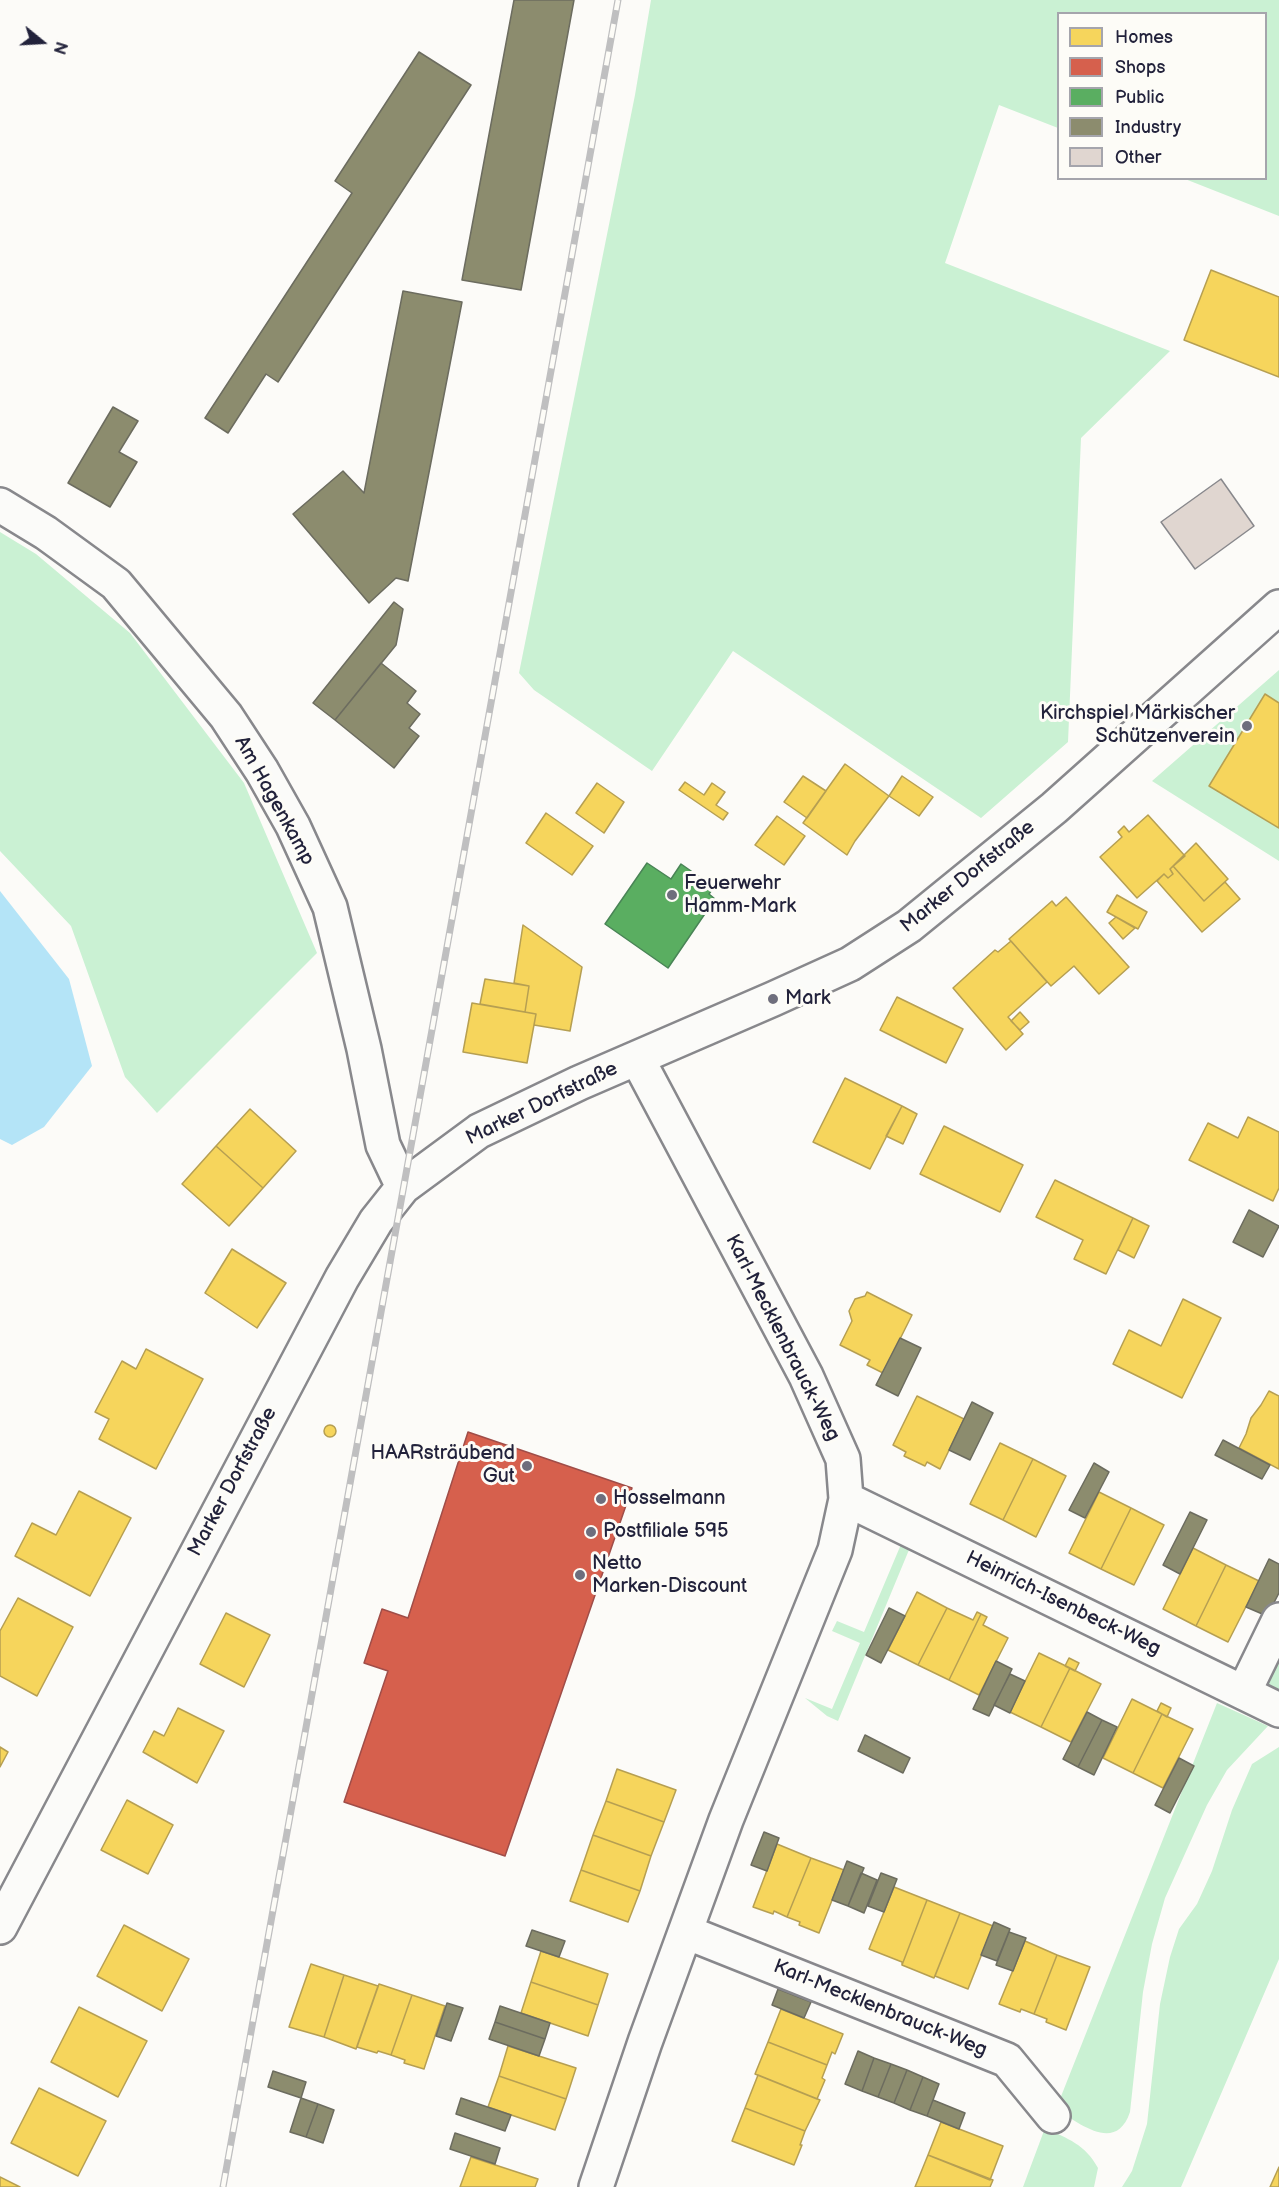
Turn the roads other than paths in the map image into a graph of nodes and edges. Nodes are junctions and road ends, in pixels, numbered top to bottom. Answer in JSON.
{"nodes":[{"id":1,"x":0,"y":505,"type":"edge"},
{"id":2,"x":1279,"y":607,"type":"edge"},
{"id":3,"x":637,"y":1058,"type":"junction"},
{"id":4,"x":403,"y":1186,"type":"junction"},
{"id":5,"x":846,"y":1499,"type":"junction"},
{"id":6,"x":1279,"y":1620,"type":"edge"},
{"id":7,"x":1244,"y":1692,"type":"junction"},
{"id":8,"x":1279,"y":1710,"type":"edge"},
{"id":9,"x":0,"y":1927,"type":"edge"},
{"id":10,"x":686,"y":1932,"type":"junction"},
{"id":11,"x":1053,"y":2116,"type":"dead end"},
{"id":12,"x":596,"y":2187,"type":"edge"}],
"edges":[{"from":1,"to":4,"type":"street","name":"Am Hagenkamp"},
{"from":2,"to":3,"type":"street","name":"Marker Dorfstraße"},
{"from":3,"to":4,"type":"street","name":"Marker Dorfstraße"},
{"from":3,"to":5,"type":"street","name":"Karl-Mecklenbrauck-Weg"},
{"from":4,"to":9,"type":"street","name":"Marker Dorfstraße"},
{"from":5,"to":7,"type":"street","name":"Heinrich-Isenbeck-Weg"},
{"from":5,"to":10,"type":"street","name":"Karl-Mecklenbrauck-Weg"},
{"from":6,"to":7,"type":"street"},
{"from":7,"to":8,"type":"street","name":"Heinrich-Isenbeck-Weg"},
{"from":10,"to":11,"type":"street","name":"Karl-Mecklenbrauck-Weg"},
{"from":10,"to":12,"type":"street","name":"Karl-Mecklenbrauck-Weg"}]}
